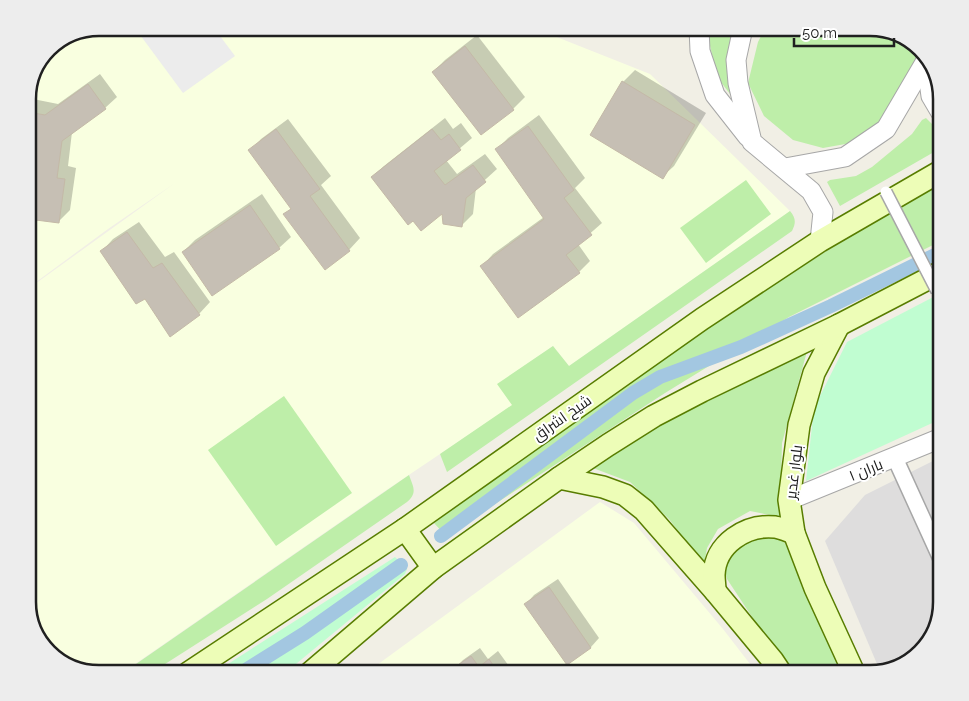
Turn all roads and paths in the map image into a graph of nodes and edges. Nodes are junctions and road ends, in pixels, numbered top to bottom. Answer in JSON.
{"nodes":[{"id":1,"x":699,"y":36,"type":"edge"},
{"id":2,"x":741,"y":36,"type":"edge"},
{"id":3,"x":923,"y":65,"type":"edge"},
{"id":4,"x":929,"y":78,"type":"edge"},
{"id":5,"x":933,"y":99,"type":"edge"},
{"id":6,"x":752,"y":142,"type":"junction"},
{"id":7,"x":785,"y":168,"type":"junction"},
{"id":8,"x":933,"y":176,"type":"edge"},
{"id":9,"x":886,"y":192,"type":"dead end"},
{"id":10,"x":820,"y":241,"type":"junction"},
{"id":11,"x":933,"y":271,"type":"edge"},
{"id":12,"x":933,"y":284,"type":"edge"},
{"id":13,"x":839,"y":326,"type":"junction"},
{"id":14,"x":933,"y":442,"type":"edge"},
{"id":15,"x":895,"y":458,"type":"junction"},
{"id":16,"x":559,"y":478,"type":"junction"},
{"id":17,"x":789,"y":500,"type":"junction"},
{"id":18,"x":405,"y":529,"type":"junction"},
{"id":19,"x":794,"y":533,"type":"junction"},
{"id":20,"x":933,"y":540,"type":"edge"},
{"id":21,"x":433,"y":568,"type":"junction"},
{"id":22,"x":715,"y":591,"type":"junction"},
{"id":23,"x":201,"y":665,"type":"edge"},
{"id":24,"x":320,"y":665,"type":"edge"},
{"id":25,"x":775,"y":665,"type":"edge"},
{"id":26,"x":850,"y":665,"type":"edge"}],
"edges":[{"from":1,"to":6,"type":"street"},
{"from":2,"to":6,"type":"street"},
{"from":3,"to":7,"type":"street"},
{"from":4,"to":5,"type":"street"},
{"from":6,"to":7,"type":"street"},
{"from":7,"to":10,"type":"street"},
{"from":8,"to":10,"type":"main road","name":"شیخ اشراق"},
{"from":9,"to":11,"type":"street","bridge":true},
{"from":10,"to":18,"type":"main road","name":"شیخ اشراق"},
{"from":12,"to":13,"type":"main road"},
{"from":13,"to":16,"type":"main road"},
{"from":13,"to":17,"type":"main road","name":"بلوار غدیر"},
{"from":14,"to":15,"type":"street","name":"باران ۱"},
{"from":15,"to":17,"type":"street","name":"باران ۱"},
{"from":15,"to":20,"type":"street"},
{"from":16,"to":21,"type":"main road"},
{"from":16,"to":22,"type":"main road"},
{"from":17,"to":19,"type":"main road","name":"بلوار غدیر"},
{"from":18,"to":21,"type":"main road"},
{"from":18,"to":23,"type":"main road","name":"شیخ اشراق"},
{"from":19,"to":22,"type":"main road"},
{"from":19,"to":26,"type":"main road","name":"بلوار غدیر"},
{"from":21,"to":24,"type":"main road"},
{"from":22,"to":25,"type":"main road"}]}
